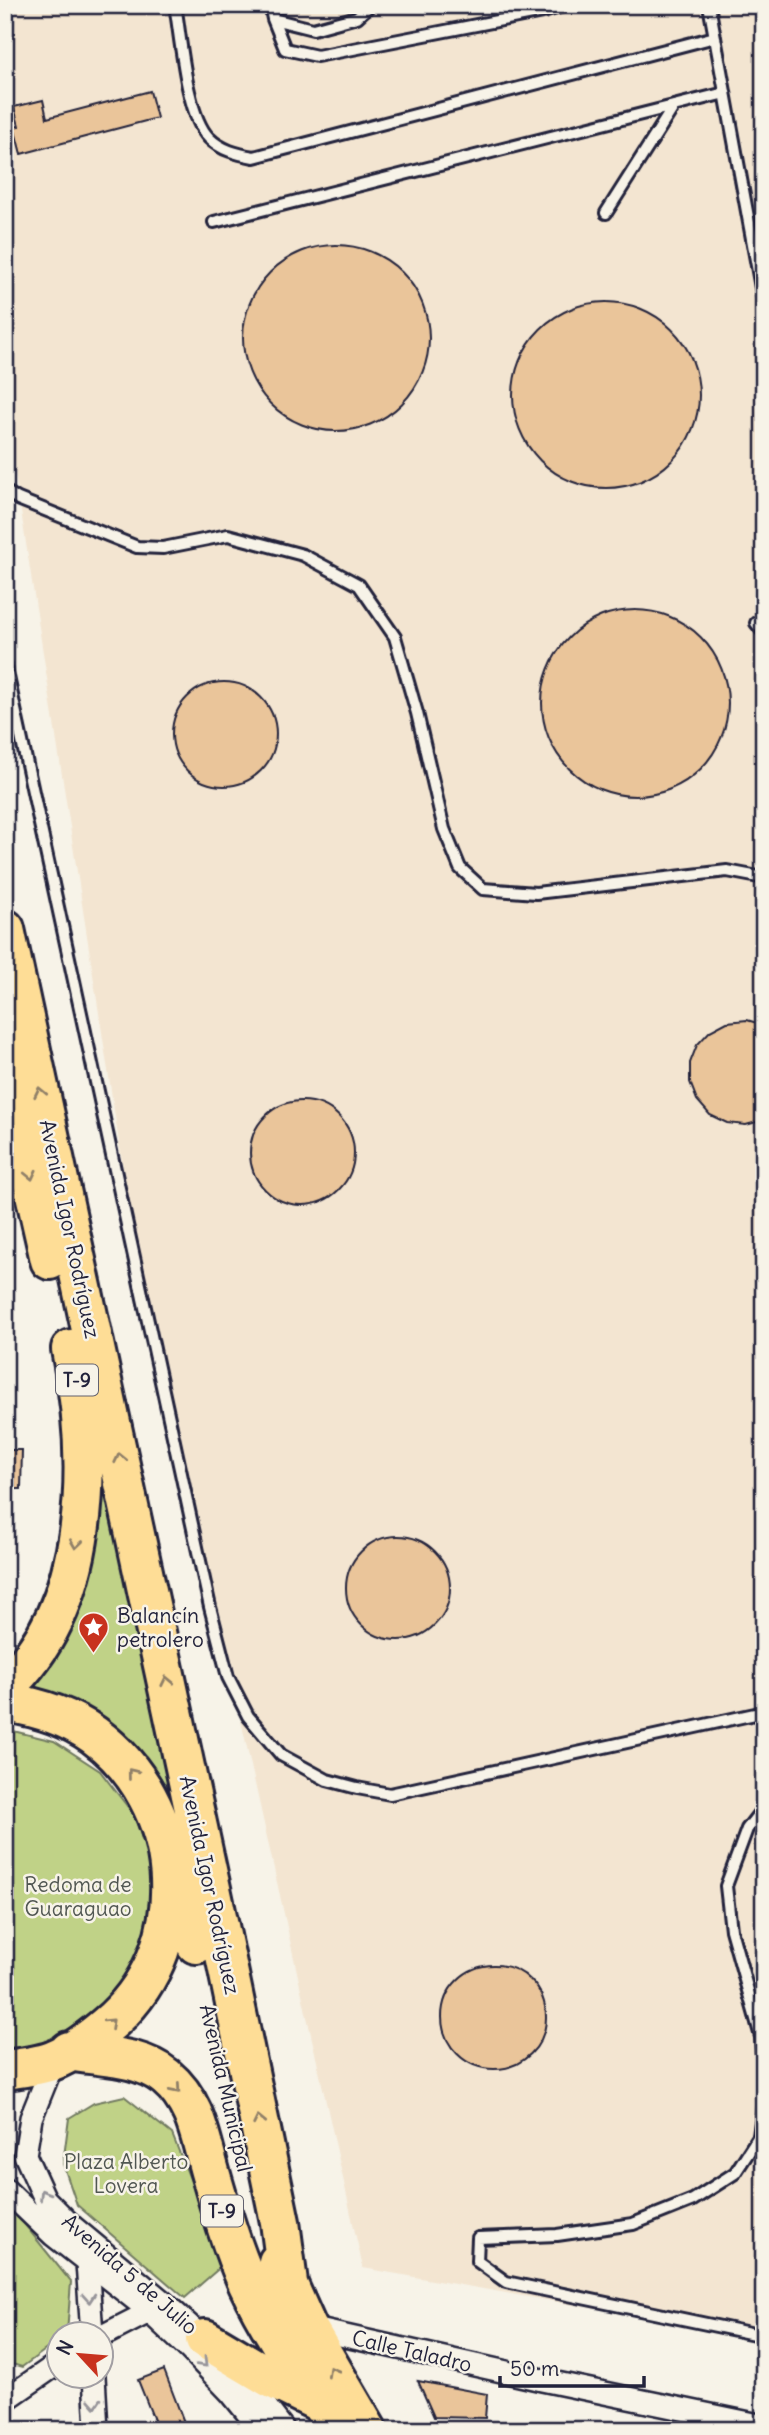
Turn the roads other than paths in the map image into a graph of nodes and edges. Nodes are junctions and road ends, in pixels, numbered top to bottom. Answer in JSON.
{"nodes":[{"id":1,"x":175,"y":5,"type":"edge"},
{"id":2,"x":270,"y":5,"type":"edge"},
{"id":3,"x":370,"y":5,"type":"edge"},
{"id":4,"x":566,"y":5,"type":"edge"},
{"id":5,"x":709,"y":5,"type":"edge"},
{"id":6,"x":273,"y":19,"type":"junction"},
{"id":7,"x":715,"y":37,"type":"junction"},
{"id":8,"x":725,"y":93,"type":"junction"},
{"id":9,"x":674,"y":106,"type":"junction"},
{"id":10,"x":606,"y":213,"type":"dead end"},
{"id":11,"x":214,"y":222,"type":"dead end"},
{"id":12,"x":764,"y":304,"type":"edge"},
{"id":13,"x":5,"y":491,"type":"edge"},
{"id":14,"x":756,"y":623,"type":"dead end"},
{"id":15,"x":764,"y":633,"type":"edge"},
{"id":16,"x":5,"y":663,"type":"edge"},
{"id":17,"x":764,"y":878,"type":"edge"},
{"id":18,"x":5,"y":929,"type":"edge"},
{"id":19,"x":5,"y":1061,"type":"edge"},
{"id":20,"x":5,"y":1687,"type":"edge"},
{"id":21,"x":5,"y":1702,"type":"edge"},
{"id":22,"x":764,"y":1712,"type":"edge"},
{"id":23,"x":179,"y":1735,"type":"junction"},
{"id":24,"x":764,"y":1807,"type":"edge"},
{"id":25,"x":167,"y":1846,"type":"junction"},
{"id":26,"x":62,"y":2056,"type":"junction"},
{"id":27,"x":5,"y":2070,"type":"edge"},
{"id":28,"x":764,"y":2091,"type":"edge"},
{"id":29,"x":764,"y":2099,"type":"edge"},
{"id":30,"x":5,"y":2189,"type":"edge"},
{"id":31,"x":91,"y":2255,"type":"junction"},
{"id":32,"x":288,"y":2283,"type":"junction"},
{"id":33,"x":149,"y":2312,"type":"junction"},
{"id":34,"x":92,"y":2320,"type":"edge"},
{"id":35,"x":289,"y":2327,"type":"junction"},
{"id":36,"x":116,"y":2329,"type":"edge"},
{"id":37,"x":764,"y":2336,"type":"edge"},
{"id":38,"x":205,"y":2339,"type":"junction"},
{"id":39,"x":46,"y":2372,"type":"edge"},
{"id":40,"x":95,"y":2390,"type":"edge"},
{"id":41,"x":5,"y":2400,"type":"edge"},
{"id":42,"x":328,"y":2416,"type":"edge"},
{"id":43,"x":764,"y":2426,"type":"edge"},
{"id":44,"x":97,"y":2430,"type":"edge"},
{"id":45,"x":261,"y":2430,"type":"edge"},
{"id":46,"x":284,"y":2430,"type":"edge"},
{"id":47,"x":367,"y":2430,"type":"edge"}],
"edges":[{"from":1,"to":7,"type":"lane"},
{"from":2,"to":6,"type":"lane"},
{"from":3,"to":6,"type":"lane"},
{"from":4,"to":6,"type":"lane"},
{"from":5,"to":7,"type":"lane"},
{"from":7,"to":8,"type":"lane"},
{"from":8,"to":9,"type":"lane"},
{"from":8,"to":12,"type":"lane"},
{"from":9,"to":10,"type":"lane"},
{"from":9,"to":11,"type":"lane"},
{"from":13,"to":17,"type":"lane"},
{"from":14,"to":15,"type":"lane"},
{"from":16,"to":22,"type":"lane"},
{"from":23,"to":18,"type":"highway","name":"Avenida Igor Rodríguez","number":"T-9","one_way":true},
{"from":19,"to":20,"type":"highway","name":"Avenida Igor Rodríguez","number":"T-9","one_way":true},
{"from":25,"to":21,"type":"highway","number":"T-9","one_way":true},
{"from":23,"to":25,"type":"highway","name":"Avenida Igor Rodríguez","number":"T-9"},
{"from":32,"to":23,"type":"highway","name":"Avenida Igor Rodríguez","number":"T-9","one_way":true},
{"from":24,"to":28,"type":"lane"},
{"from":26,"to":25,"type":"highway","number":"T-9","one_way":true},
{"from":25,"to":32,"type":"highway","name":"Avenida Municipal","number":"T-9"},
{"from":26,"to":27,"type":"highway","number":"T-9"},
{"from":31,"to":26,"type":"street","name":"Avenida 5 de Julio","one_way":true},
{"from":26,"to":35,"type":"highway","name":"Avenida Municipal","number":"T-9","one_way":true},
{"from":29,"to":37,"type":"lane"},
{"from":30,"to":31,"type":"street","name":"Avenida 5 de Julio"},
{"from":31,"to":33,"type":"street","name":"Avenida 5 de Julio"},
{"from":31,"to":34,"type":"street","one_way":true},
{"from":31,"to":38,"type":"street","name":"Avenida 5 de Julio"},
{"from":32,"to":35,"type":"highway","name":"Avenida Municipal","number":"T-9"},
{"from":33,"to":36,"type":"street"},
{"from":33,"to":45,"type":"street","name":"Avenida 5 de Julio","one_way":true},
{"from":35,"to":42,"type":"highway","name":"Avenida Municipal","number":"T-9"},
{"from":35,"to":43,"type":"street","name":"Calle Taladro"},
{"from":47,"to":35,"type":"highway","name":"Avenida Municipal","number":"T-9","one_way":true},
{"from":38,"to":42,"type":"highway"},
{"from":38,"to":46,"type":"street","name":"Avenida 5 de Julio"},
{"from":39,"to":41,"type":"street"},
{"from":40,"to":44,"type":"street","one_way":true}]}
